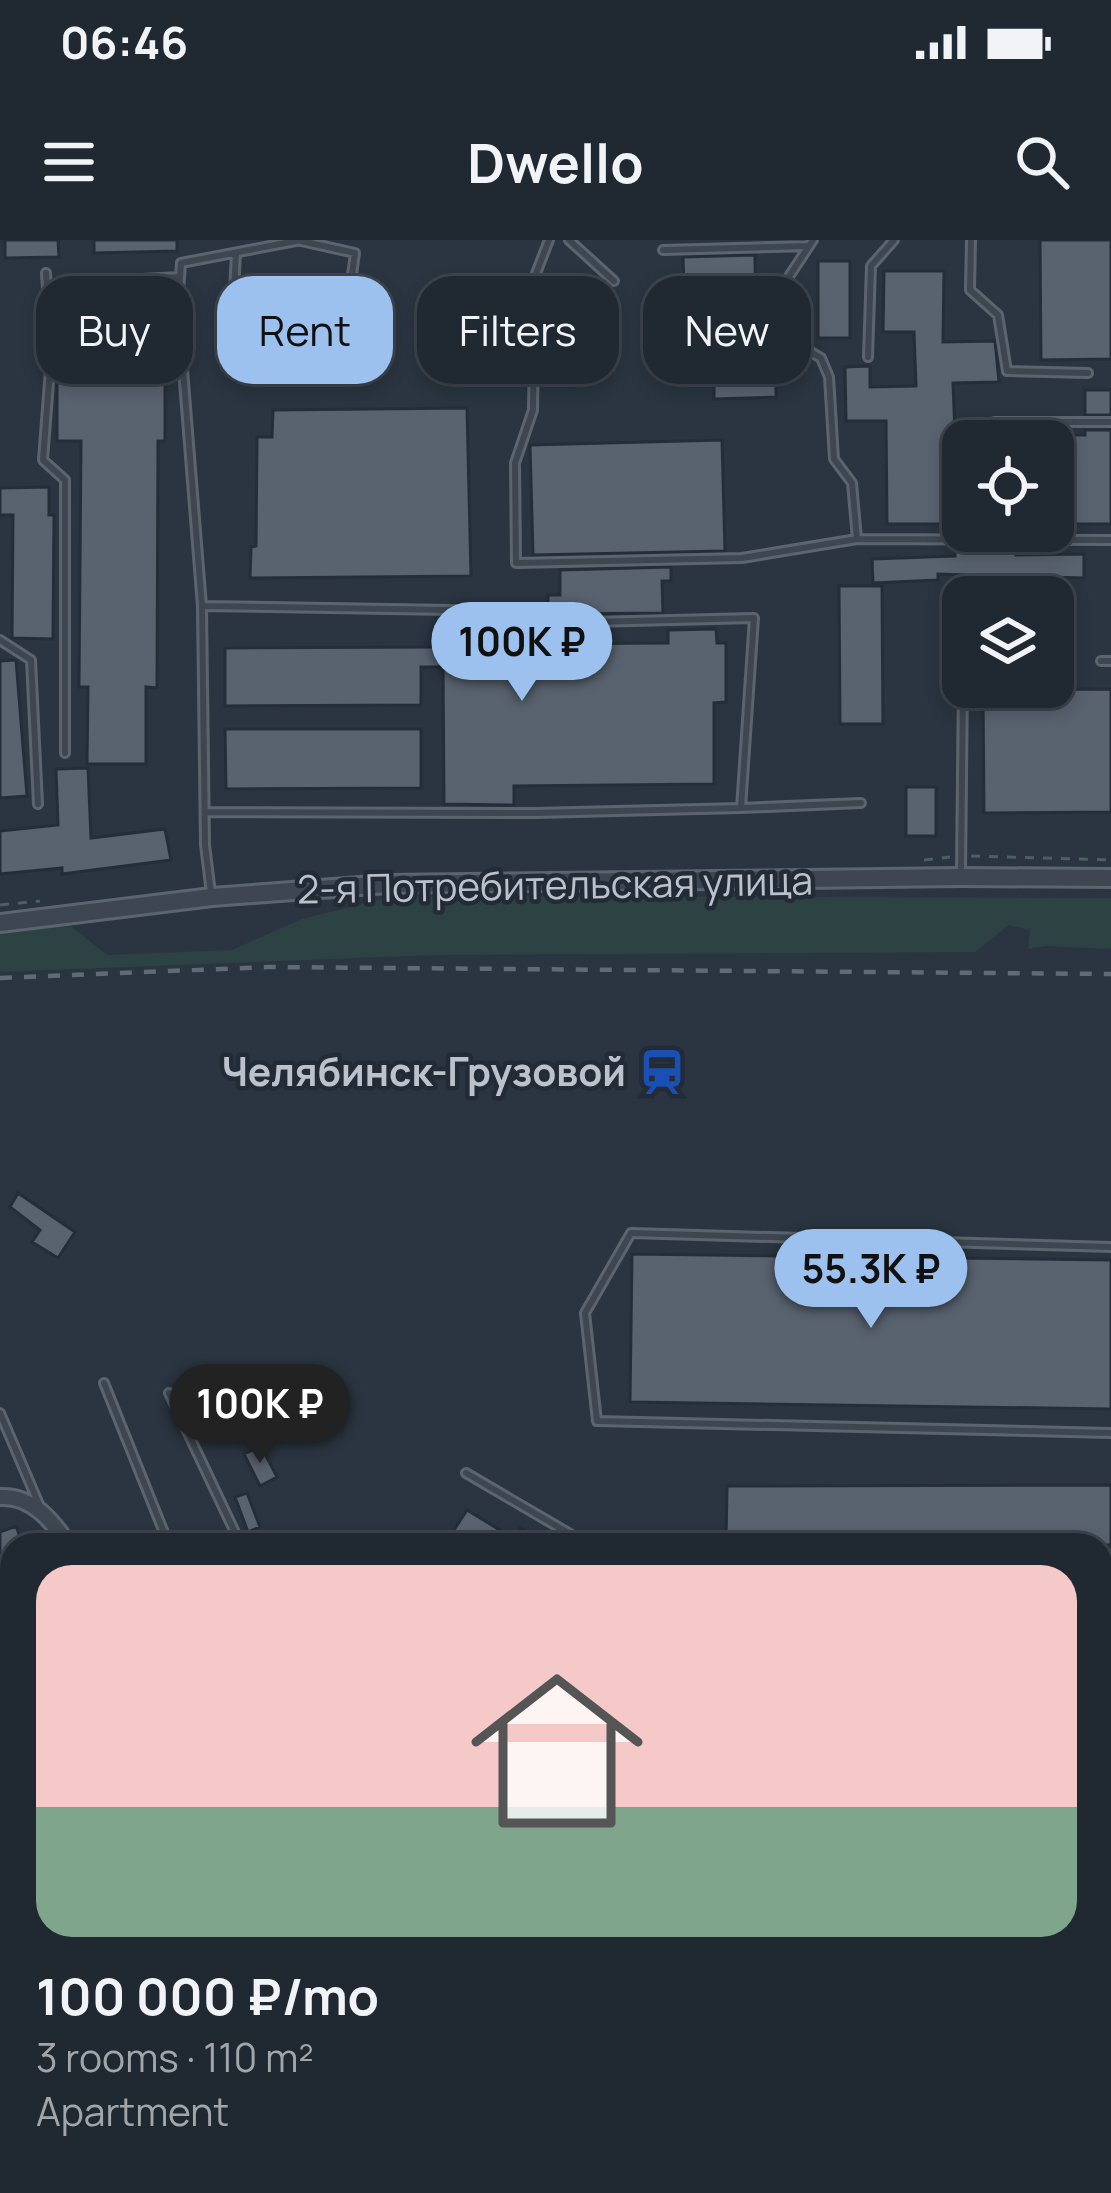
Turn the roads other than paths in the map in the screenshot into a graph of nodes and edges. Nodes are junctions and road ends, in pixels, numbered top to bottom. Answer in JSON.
{"nodes":[{"id":1,"x":301,"y":240,"type":"edge"},
{"id":2,"x":549,"y":240,"type":"edge"},
{"id":3,"x":569,"y":240,"type":"edge"},
{"id":4,"x":894,"y":240,"type":"edge"},
{"id":5,"x":971,"y":240,"type":"edge"},
{"id":6,"x":810,"y":243,"type":"edge"},
{"id":7,"x":663,"y":250,"type":"dead end"},
{"id":8,"x":236,"y":253,"type":"junction"},
{"id":9,"x":46,"y":273,"type":"dead end"},
{"id":10,"x":46,"y":276,"type":"edge"},
{"id":11,"x":180,"y":276,"type":"edge"},
{"id":12,"x":235,"y":276,"type":"edge"},
{"id":13,"x":352,"y":276,"type":"edge"},
{"id":14,"x":609,"y":276,"type":"edge"},
{"id":15,"x":868,"y":357,"type":"dead end"},
{"id":16,"x":1088,"y":373,"type":"dead end"},
{"id":17,"x":49,"y":384,"type":"edge"},
{"id":18,"x":184,"y":384,"type":"edge"},
{"id":19,"x":1074,"y":422,"type":"edge"},
{"id":20,"x":1111,"y":422,"type":"edge"},
{"id":21,"x":857,"y":539,"type":"junction"},
{"id":22,"x":1111,"y":540,"type":"edge"},
{"id":23,"x":202,"y":606,"type":"junction"},
{"id":24,"x":0,"y":640,"type":"edge"},
{"id":25,"x":1100,"y":662,"type":"dead end"},
{"id":26,"x":1111,"y":662,"type":"edge"},
{"id":27,"x":963,"y":708,"type":"edge"},
{"id":28,"x":65,"y":753,"type":"dead end"},
{"id":29,"x":861,"y":803,"type":"dead end"},
{"id":30,"x":38,"y":804,"type":"dead end"},
{"id":31,"x":741,"y":808,"type":"junction"},
{"id":32,"x":205,"y":812,"type":"junction"},
{"id":33,"x":961,"y":877,"type":"junction"},
{"id":34,"x":1111,"y":878,"type":"edge"},
{"id":35,"x":212,"y":897,"type":"junction"},
{"id":36,"x":0,"y":923,"type":"edge"},
{"id":37,"x":1111,"y":1247,"type":"edge"},
{"id":38,"x":104,"y":1383,"type":"dead end"},
{"id":39,"x":169,"y":1393,"type":"dead end"},
{"id":40,"x":0,"y":1413,"type":"edge"},
{"id":41,"x":1111,"y":1433,"type":"edge"},
{"id":42,"x":466,"y":1473,"type":"dead end"},
{"id":43,"x":0,"y":1496,"type":"edge"},
{"id":44,"x":42,"y":1512,"type":"junction"},
{"id":45,"x":59,"y":1533,"type":"edge"},
{"id":46,"x":164,"y":1533,"type":"edge"},
{"id":47,"x":235,"y":1533,"type":"edge"},
{"id":48,"x":569,"y":1533,"type":"edge"}],
"edges":[{"from":1,"to":8,"type":"lane"},
{"from":1,"to":13,"type":"lane"},
{"from":2,"to":21,"type":"lane"},
{"from":3,"to":14,"type":"lane"},
{"from":4,"to":15,"type":"lane"},
{"from":5,"to":16,"type":"lane"},
{"from":6,"to":7,"type":"lane"},
{"from":6,"to":21,"type":"lane"},
{"from":8,"to":11,"type":"lane"},
{"from":8,"to":12,"type":"lane"},
{"from":9,"to":10,"type":"lane"},
{"from":17,"to":28,"type":"lane"},
{"from":18,"to":23,"type":"lane"},
{"from":19,"to":20,"type":"lane"},
{"from":21,"to":22,"type":"lane"},
{"from":23,"to":31,"type":"lane"},
{"from":23,"to":32,"type":"lane"},
{"from":24,"to":30,"type":"lane"},
{"from":25,"to":26,"type":"lane"},
{"from":27,"to":33,"type":"lane"},
{"from":29,"to":31,"type":"lane"},
{"from":31,"to":32,"type":"lane"},
{"from":32,"to":35,"type":"lane"},
{"from":33,"to":34,"type":"street","name":"2-я Потребительская улица"},
{"from":33,"to":35,"type":"street","name":"2-я Потребительская улица"},
{"from":35,"to":36,"type":"street","name":"2-я Потребительская улица"},
{"from":37,"to":41,"type":"lane"},
{"from":38,"to":46,"type":"lane"},
{"from":39,"to":47,"type":"lane"},
{"from":40,"to":44,"type":"lane"},
{"from":42,"to":48,"type":"lane"},
{"from":43,"to":44,"type":"street"},
{"from":44,"to":45,"type":"street"}]}
